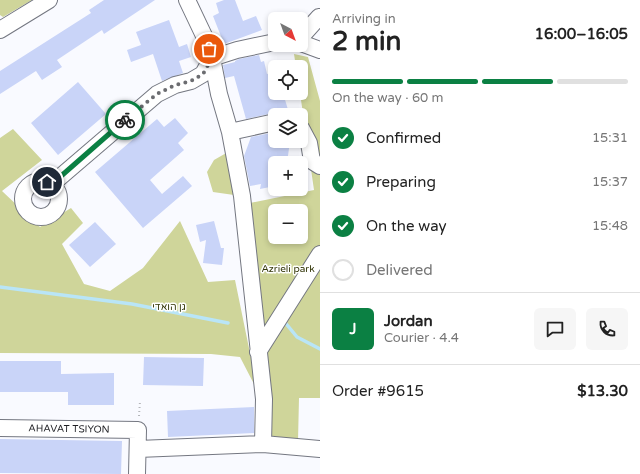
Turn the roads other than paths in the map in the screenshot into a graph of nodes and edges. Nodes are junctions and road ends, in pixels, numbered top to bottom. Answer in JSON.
{"nodes":[{"id":1,"x":49,"y":0,"type":"edge"},
{"id":2,"x":187,"y":0,"type":"edge"},
{"id":3,"x":320,"y":25,"type":"edge"},
{"id":4,"x":308,"y":29,"type":"edge"},
{"id":5,"x":0,"y":30,"type":"edge"},
{"id":6,"x":268,"y":43,"type":"edge"},
{"id":7,"x":308,"y":46,"type":"edge"},
{"id":8,"x":320,"y":50,"type":"edge"},
{"id":9,"x":212,"y":58,"type":"junction"},
{"id":10,"x":268,"y":124,"type":"edge"},
{"id":11,"x":230,"y":132,"type":"junction"},
{"id":12,"x":308,"y":141,"type":"edge"},
{"id":13,"x":320,"y":166,"type":"edge"},
{"id":14,"x":52,"y":184,"type":"dead end"},
{"id":15,"x":320,"y":254,"type":"edge"},
{"id":16,"x":258,"y":352,"type":"junction"},
{"id":17,"x":0,"y":428,"type":"edge"},
{"id":18,"x":263,"y":444,"type":"junction"},
{"id":19,"x":138,"y":448,"type":"junction"},
{"id":20,"x":320,"y":449,"type":"edge"},
{"id":21,"x":137,"y":474,"type":"edge"}],
"edges":[{"from":1,"to":5,"type":"street"},
{"from":2,"to":9,"type":"street"},
{"from":3,"to":4,"type":"street"},
{"from":6,"to":9,"type":"street"},
{"from":7,"to":8,"type":"street"},
{"from":9,"to":11,"type":"street"},
{"from":9,"to":14,"type":"street"},
{"from":10,"to":11,"type":"street"},
{"from":11,"to":16,"type":"street"},
{"from":12,"to":13,"type":"street"},
{"from":15,"to":16,"type":"street"},
{"from":16,"to":18,"type":"street"},
{"from":17,"to":19,"type":"street","name":"AHAVAT TSIYON"},
{"from":18,"to":19,"type":"street"},
{"from":18,"to":20,"type":"street"},
{"from":19,"to":21,"type":"street"}]}
